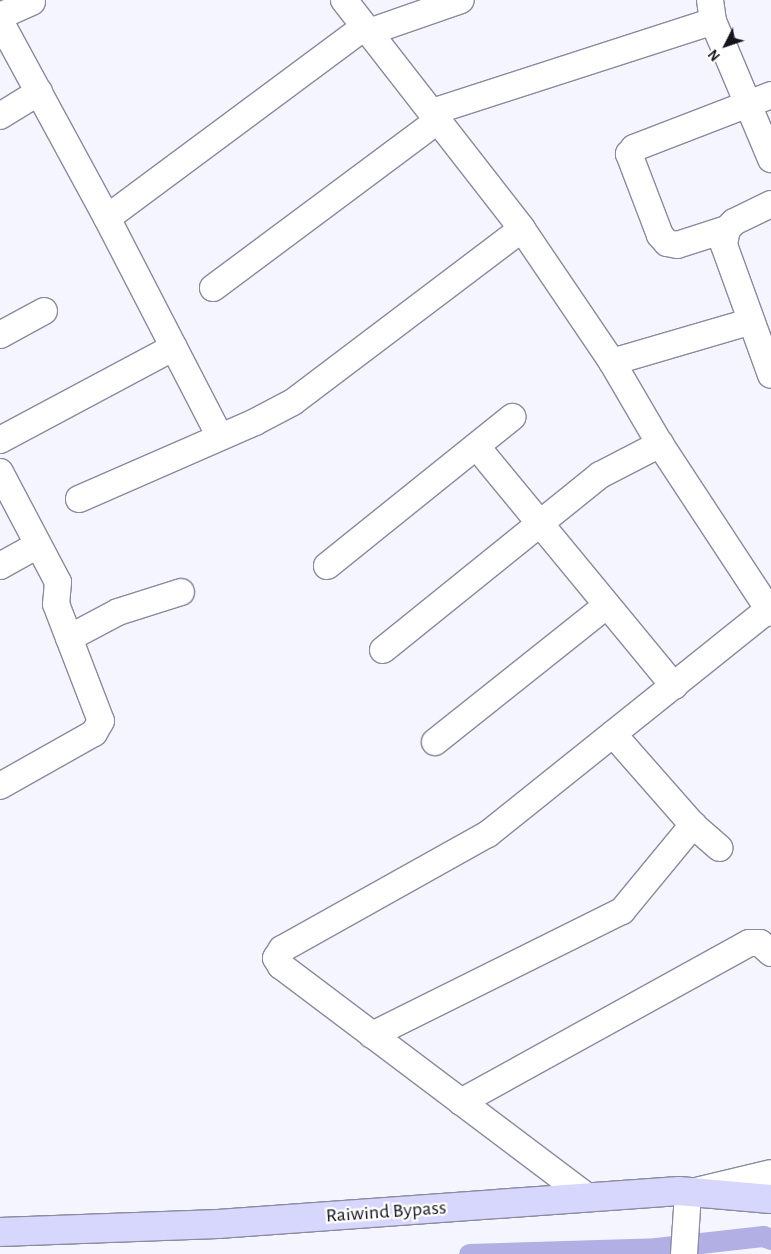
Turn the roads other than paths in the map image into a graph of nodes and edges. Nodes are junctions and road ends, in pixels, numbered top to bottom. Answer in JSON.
{"nodes":[{"id":1,"x":344,"y":0,"type":"edge"},
{"id":2,"x":461,"y":0,"type":"edge"},
{"id":3,"x":32,"y":2,"type":"dead end"},
{"id":4,"x":712,"y":11,"type":"edge"},
{"id":5,"x":0,"y":16,"type":"edge"},
{"id":6,"x":0,"y":21,"type":"edge"},
{"id":7,"x":367,"y":29,"type":"junction"},
{"id":8,"x":39,"y":92,"type":"junction"},
{"id":9,"x":760,"y":100,"type":"edge"},
{"id":10,"x":0,"y":116,"type":"edge"},
{"id":11,"x":435,"y":116,"type":"junction"},
{"id":12,"x":771,"y":159,"type":"edge"},
{"id":13,"x":771,"y":204,"type":"edge"},
{"id":14,"x":107,"y":218,"type":"junction"},
{"id":15,"x":522,"y":229,"type":"junction"},
{"id":16,"x":727,"y":229,"type":"junction"},
{"id":17,"x":214,"y":288,"type":"dead end"},
{"id":18,"x":44,"y":311,"type":"dead end"},
{"id":19,"x":750,"y":322,"type":"junction"},
{"id":20,"x":0,"y":335,"type":"edge"},
{"id":21,"x":174,"y":347,"type":"junction"},
{"id":22,"x":612,"y":362,"type":"junction"},
{"id":23,"x":770,"y":369,"type":"edge"},
{"id":24,"x":512,"y":417,"type":"dead end"},
{"id":25,"x":220,"y":437,"type":"junction"},
{"id":26,"x":0,"y":440,"type":"edge"},
{"id":27,"x":660,"y":444,"type":"junction"},
{"id":28,"x":477,"y":447,"type":"junction"},
{"id":29,"x":0,"y":472,"type":"edge"},
{"id":30,"x":79,"y":499,"type":"dead end"},
{"id":31,"x":538,"y":524,"type":"junction"},
{"id":32,"x":38,"y":545,"type":"junction"},
{"id":33,"x":0,"y":566,"type":"edge"},
{"id":34,"x":327,"y":566,"type":"dead end"},
{"id":35,"x":181,"y":592,"type":"dead end"},
{"id":36,"x":606,"y":606,"type":"junction"},
{"id":37,"x":770,"y":611,"type":"edge"},
{"id":38,"x":69,"y":638,"type":"junction"},
{"id":39,"x":383,"y":650,"type":"dead end"},
{"id":40,"x":674,"y":686,"type":"junction"},
{"id":41,"x":613,"y":734,"type":"junction"},
{"id":42,"x":435,"y":742,"type":"dead end"},
{"id":43,"x":0,"y":786,"type":"edge"},
{"id":44,"x":693,"y":825,"type":"junction"},
{"id":45,"x":720,"y":848,"type":"dead end"},
{"id":46,"x":765,"y":940,"type":"edge"},
{"id":47,"x":372,"y":1035,"type":"junction"},
{"id":48,"x":461,"y":1102,"type":"junction"},
{"id":49,"x":771,"y":1173,"type":"edge"},
{"id":50,"x":688,"y":1193,"type":"junction"},
{"id":51,"x":589,"y":1198,"type":"junction"},
{"id":52,"x":771,"y":1199,"type":"edge"},
{"id":53,"x":0,"y":1232,"type":"edge"},
{"id":54,"x":684,"y":1254,"type":"edge"}],
"edges":[{"from":1,"to":7,"type":"street"},
{"from":2,"to":7,"type":"street"},
{"from":3,"to":5,"type":"street"},
{"from":4,"to":9,"type":"street"},
{"from":4,"to":11,"type":"street"},
{"from":6,"to":8,"type":"street"},
{"from":7,"to":11,"type":"street"},
{"from":7,"to":14,"type":"street"},
{"from":8,"to":10,"type":"street"},
{"from":8,"to":14,"type":"street"},
{"from":9,"to":12,"type":"street"},
{"from":9,"to":16,"type":"street"},
{"from":11,"to":15,"type":"street"},
{"from":11,"to":17,"type":"street"},
{"from":13,"to":16,"type":"street"},
{"from":14,"to":21,"type":"street"},
{"from":15,"to":22,"type":"street"},
{"from":15,"to":25,"type":"street"},
{"from":16,"to":19,"type":"street"},
{"from":18,"to":20,"type":"street"},
{"from":19,"to":22,"type":"street"},
{"from":19,"to":23,"type":"street"},
{"from":21,"to":25,"type":"street"},
{"from":21,"to":26,"type":"street"},
{"from":22,"to":27,"type":"street"},
{"from":24,"to":28,"type":"street"},
{"from":25,"to":30,"type":"street"},
{"from":27,"to":31,"type":"street"},
{"from":27,"to":37,"type":"street"},
{"from":28,"to":31,"type":"street"},
{"from":28,"to":34,"type":"street"},
{"from":29,"to":32,"type":"street"},
{"from":31,"to":36,"type":"street"},
{"from":31,"to":39,"type":"street"},
{"from":32,"to":33,"type":"street"},
{"from":32,"to":38,"type":"street"},
{"from":35,"to":38,"type":"street"},
{"from":36,"to":40,"type":"street"},
{"from":36,"to":42,"type":"street"},
{"from":37,"to":40,"type":"street"},
{"from":38,"to":43,"type":"street"},
{"from":40,"to":41,"type":"street"},
{"from":41,"to":44,"type":"street"},
{"from":41,"to":47,"type":"street"},
{"from":44,"to":45,"type":"street"},
{"from":44,"to":47,"type":"street"},
{"from":46,"to":48,"type":"street"},
{"from":47,"to":48,"type":"street"},
{"from":48,"to":51,"type":"street"},
{"from":49,"to":50,"type":"street"},
{"from":50,"to":51,"type":"main road","name":"Raiwind Bypass"},
{"from":50,"to":52,"type":"main road","name":"Raiwind Bypass"},
{"from":50,"to":54,"type":"street"},
{"from":51,"to":53,"type":"main road","name":"Raiwind Bypass"}]}
